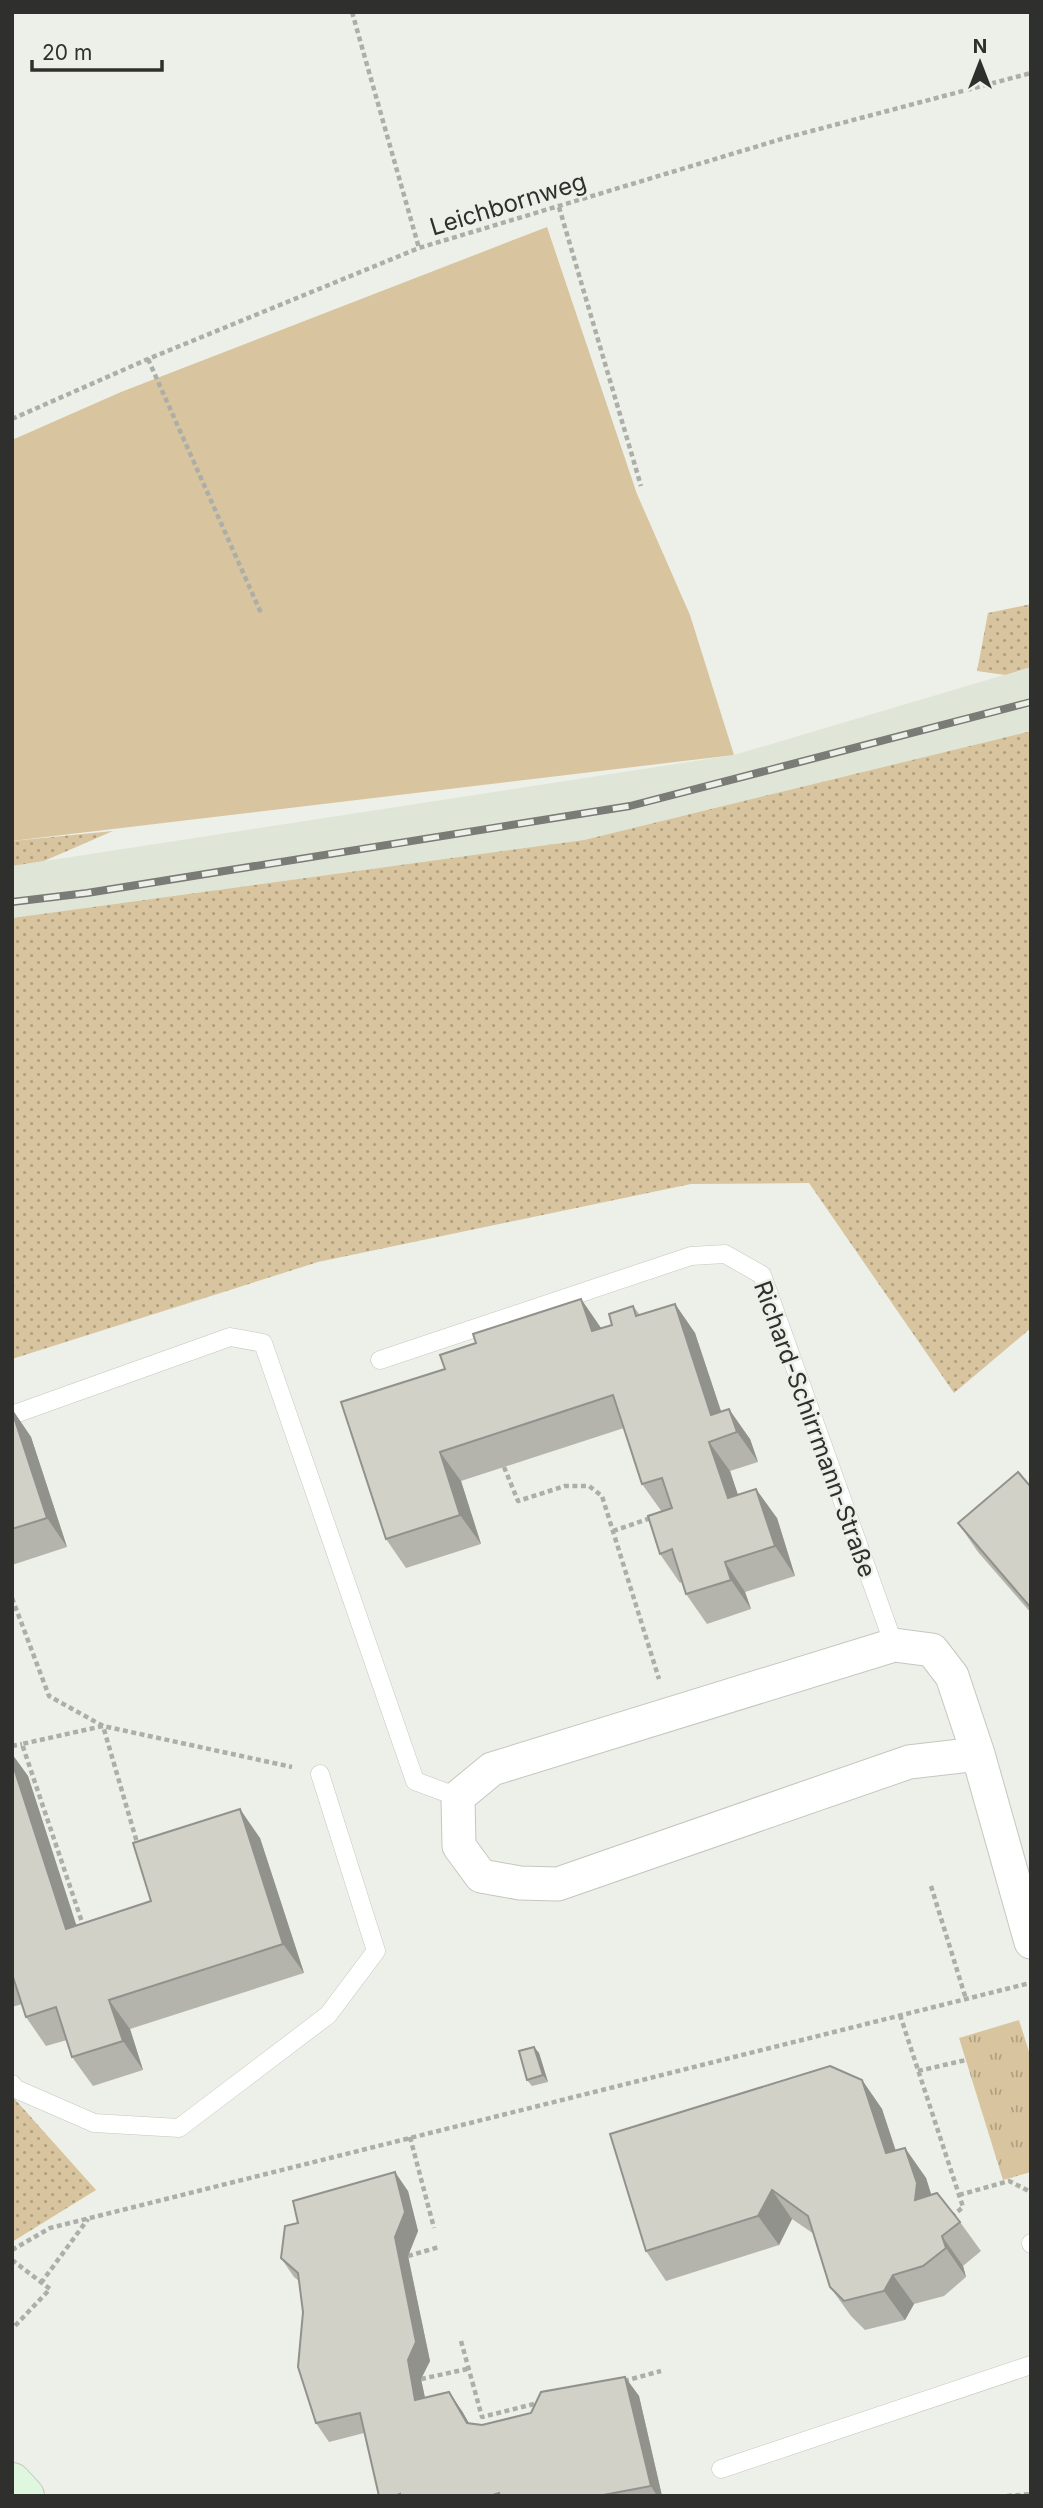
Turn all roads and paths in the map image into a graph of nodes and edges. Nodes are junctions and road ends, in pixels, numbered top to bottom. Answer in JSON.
{"nodes":[{"id":1,"x":352,"y":12,"type":"edge"},
{"id":2,"x":1031,"y":73,"type":"edge"},
{"id":3,"x":559,"y":207,"type":"junction"},
{"id":4,"x":419,"y":248,"type":"junction"},
{"id":5,"x":148,"y":359,"type":"junction"},
{"id":6,"x":12,"y":419,"type":"edge"},
{"id":7,"x":641,"y":486,"type":"dead end"},
{"id":8,"x":261,"y":613,"type":"dead end"},
{"id":9,"x":380,"y":1360,"type":"dead end"},
{"id":10,"x":12,"y":1415,"type":"edge"},
{"id":11,"x":504,"y":1467,"type":"edge"},
{"id":12,"x":663,"y":1513,"type":"edge"},
{"id":13,"x":613,"y":1531,"type":"junction"},
{"id":14,"x":12,"y":1598,"type":"edge"},
{"id":15,"x":894,"y":1645,"type":"junction"},
{"id":16,"x":670,"y":1715,"type":"junction"},
{"id":17,"x":103,"y":1726,"type":"junction"},
{"id":18,"x":22,"y":1744,"type":"junction"},
{"id":19,"x":12,"y":1746,"type":"edge"},
{"id":20,"x":978,"y":1754,"type":"junction"},
{"id":21,"x":320,"y":1774,"type":"joint"},
{"id":22,"x":458,"y":1797,"type":"junction"},
{"id":23,"x":139,"y":1851,"type":"edge"},
{"id":24,"x":931,"y":1886,"type":"dead end"},
{"id":25,"x":85,"y":1931,"type":"edge"},
{"id":26,"x":1031,"y":1942,"type":"edge"},
{"id":27,"x":1031,"y":1982,"type":"edge"},
{"id":28,"x":966,"y":1999,"type":"junction"},
{"id":29,"x":900,"y":2015,"type":"junction"},
{"id":30,"x":966,"y":2060,"type":"dead end"},
{"id":31,"x":918,"y":2071,"type":"junction"},
{"id":32,"x":12,"y":2084,"type":"edge"},
{"id":33,"x":410,"y":2137,"type":"junction"},
{"id":34,"x":1031,"y":2192,"type":"edge"},
{"id":35,"x":959,"y":2195,"type":"junction"},
{"id":36,"x":89,"y":2218,"type":"junction"},
{"id":37,"x":945,"y":2222,"type":"edge"},
{"id":38,"x":434,"y":2228,"type":"dead end"},
{"id":39,"x":439,"y":2247,"type":"dead end"},
{"id":40,"x":12,"y":2250,"type":"edge"},
{"id":41,"x":408,"y":2256,"type":"dead end"},
{"id":42,"x":12,"y":2260,"type":"edge"},
{"id":43,"x":41,"y":2283,"type":"junction"},
{"id":44,"x":12,"y":2329,"type":"edge"},
{"id":45,"x":460,"y":2341,"type":"dead end"},
{"id":46,"x":1031,"y":2365,"type":"edge"},
{"id":47,"x":467,"y":2369,"type":"junction"},
{"id":48,"x":661,"y":2371,"type":"dead end"},
{"id":49,"x":421,"y":2379,"type":"dead end"},
{"id":50,"x":623,"y":2381,"type":"edge"},
{"id":51,"x":548,"y":2400,"type":"edge"},
{"id":52,"x":535,"y":2403,"type":"junction"},
{"id":53,"x":538,"y":2413,"type":"edge"},
{"id":54,"x":482,"y":2417,"type":"junction"},
{"id":55,"x":481,"y":2430,"type":"edge"},
{"id":56,"x":721,"y":2469,"type":"dead end"},
{"id":57,"x":12,"y":2482,"type":"edge"},
{"id":58,"x":1031,"y":2494,"type":"edge"},
{"id":59,"x":24,"y":2496,"type":"edge"},
{"id":60,"x":1007,"y":2496,"type":"edge"}],
"edges":[{"from":1,"to":4,"type":"path"},
{"from":2,"to":3,"type":"path","name":"Leichbornweg"},
{"from":3,"to":4,"type":"path","name":"Leichbornweg"},
{"from":3,"to":7,"type":"path"},
{"from":4,"to":5,"type":"path","name":"Leichbornweg"},
{"from":5,"to":6,"type":"path","name":"Leichbornweg"},
{"from":5,"to":8,"type":"path"},
{"from":9,"to":15,"type":"lane","name":"Richard-Schirrmann-Straße"},
{"from":10,"to":22,"type":"lane"},
{"from":11,"to":13,"type":"path"},
{"from":12,"to":13,"type":"path"},
{"from":13,"to":16,"type":"path"},
{"from":14,"to":17,"type":"path"},
{"from":15,"to":16,"type":"street"},
{"from":15,"to":20,"type":"street"},
{"from":16,"to":22,"type":"street"},
{"from":17,"to":18,"type":"path"},
{"from":17,"to":21,"type":"path"},
{"from":17,"to":23,"type":"path"},
{"from":18,"to":19,"type":"path"},
{"from":18,"to":25,"type":"path"},
{"from":20,"to":22,"type":"street"},
{"from":20,"to":26,"type":"street"},
{"from":21,"to":32,"type":"lane"},
{"from":24,"to":28,"type":"path"},
{"from":27,"to":28,"type":"path"},
{"from":28,"to":29,"type":"path"},
{"from":29,"to":31,"type":"path"},
{"from":29,"to":33,"type":"path"},
{"from":30,"to":31,"type":"path"},
{"from":31,"to":35,"type":"path"},
{"from":33,"to":36,"type":"path"},
{"from":33,"to":38,"type":"path"},
{"from":34,"to":35,"type":"path"},
{"from":35,"to":37,"type":"path"},
{"from":36,"to":40,"type":"path"},
{"from":36,"to":43,"type":"path"},
{"from":39,"to":41,"type":"path"},
{"from":42,"to":43,"type":"path"},
{"from":43,"to":44,"type":"path"},
{"from":45,"to":47,"type":"path"},
{"from":46,"to":56,"type":"lane"},
{"from":47,"to":49,"type":"path"},
{"from":47,"to":54,"type":"path"},
{"from":48,"to":50,"type":"path"},
{"from":51,"to":52,"type":"path"},
{"from":52,"to":53,"type":"path"},
{"from":52,"to":54,"type":"path"},
{"from":54,"to":55,"type":"path"},
{"from":57,"to":59,"type":"main road"},
{"from":58,"to":60,"type":"path"}]}
